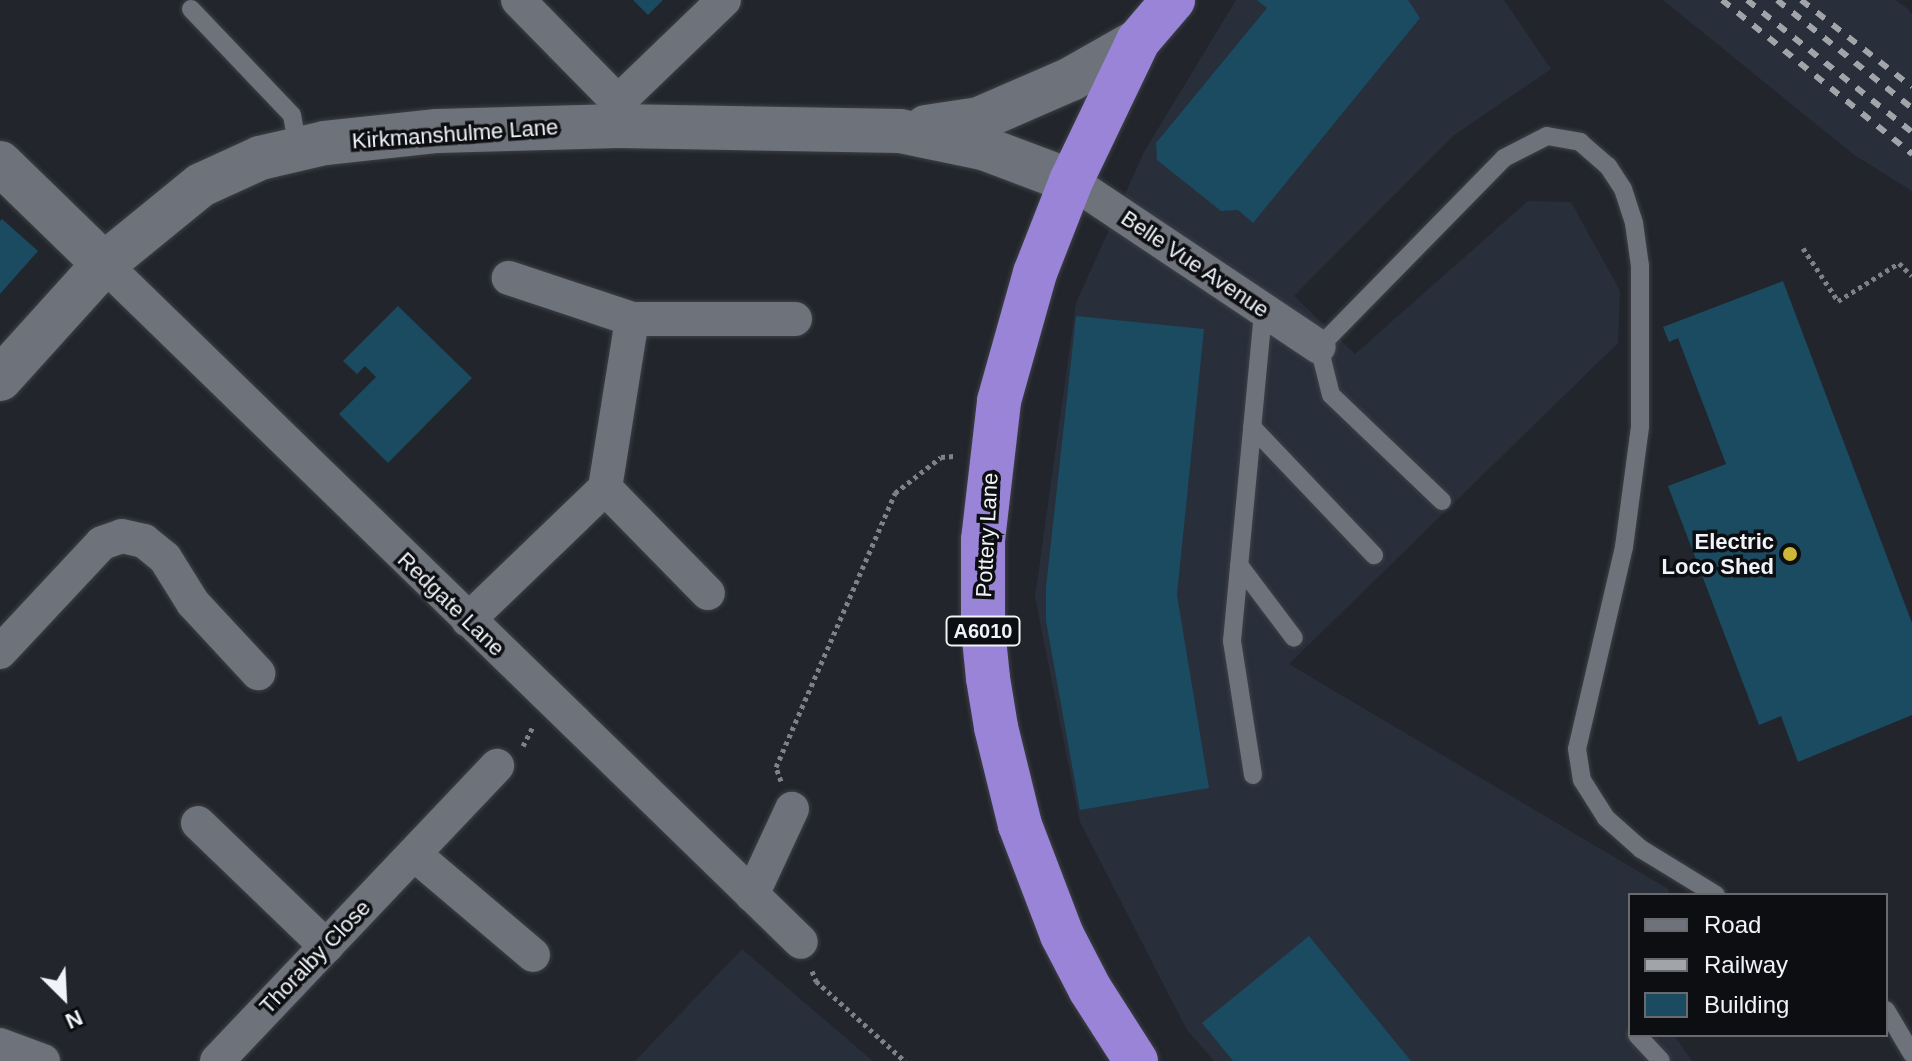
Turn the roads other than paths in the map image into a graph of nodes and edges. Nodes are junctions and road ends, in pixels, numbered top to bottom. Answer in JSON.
{"nodes":[{"id":1,"x":518,"y":0,"type":"edge"},
{"id":2,"x":724,"y":0,"type":"edge"},
{"id":3,"x":1173,"y":0,"type":"edge"},
{"id":4,"x":191,"y":9,"type":"dead end"},
{"id":5,"x":1138,"y":41,"type":"junction"},
{"id":6,"x":618,"y":114,"type":"junction"},
{"id":7,"x":900,"y":131,"type":"junction"},
{"id":8,"x":298,"y":149,"type":"junction"},
{"id":9,"x":0,"y":163,"type":"edge"},
{"id":10,"x":1071,"y":181,"type":"junction"},
{"id":11,"x":104,"y":264,"type":"junction"},
{"id":12,"x":509,"y":278,"type":"dead end"},
{"id":13,"x":1263,"y":311,"type":"junction"},
{"id":14,"x":632,"y":319,"type":"junction"},
{"id":15,"x":795,"y":319,"type":"dead end"},
{"id":16,"x":1319,"y":347,"type":"junction"},
{"id":17,"x":0,"y":379,"type":"edge"},
{"id":18,"x":1252,"y":427,"type":"junction"},
{"id":19,"x":605,"y":488,"type":"junction"},
{"id":20,"x":1442,"y":501,"type":"dead end"},
{"id":21,"x":1374,"y":555,"type":"dead end"},
{"id":22,"x":1239,"y":565,"type":"junction"},
{"id":23,"x":708,"y":593,"type":"dead end"},
{"id":24,"x":468,"y":620,"type":"junction"},
{"id":25,"x":1294,"y":638,"type":"dead end"},
{"id":26,"x":0,"y":652,"type":"edge"},
{"id":27,"x":258,"y":673,"type":"dead end"},
{"id":28,"x":497,"y":766,"type":"road end"},
{"id":29,"x":1253,"y":775,"type":"dead end"},
{"id":30,"x":792,"y":809,"type":"road end"},
{"id":31,"x":198,"y":823,"type":"dead end"},
{"id":32,"x":414,"y":854,"type":"junction"},
{"id":33,"x":1713,"y":893,"type":"edge"},
{"id":34,"x":752,"y":895,"type":"junction"},
{"id":35,"x":801,"y":942,"type":"road end"},
{"id":36,"x":326,"y":946,"type":"junction"},
{"id":37,"x":533,"y":955,"type":"dead end"},
{"id":38,"x":1888,"y":1013,"type":"edge"},
{"id":39,"x":1639,"y":1037,"type":"edge"},
{"id":40,"x":0,"y":1045,"type":"edge"},
{"id":41,"x":1912,"y":1054,"type":"edge"},
{"id":42,"x":43,"y":1061,"type":"edge"},
{"id":43,"x":217,"y":1061,"type":"edge"},
{"id":44,"x":1136,"y":1061,"type":"edge"},
{"id":45,"x":1661,"y":1061,"type":"edge"}],
"edges":[{"from":1,"to":6,"type":"street"},
{"from":2,"to":6,"type":"street"},
{"from":3,"to":5,"type":"highway","name":"Kirkmanshulme Lane","number":"A6010"},
{"from":4,"to":8,"type":"lane"},
{"from":5,"to":7,"type":"street","name":"Kirkmanshulme Lane"},
{"from":5,"to":10,"type":"highway","name":"Kirkmanshulme Lane","number":"A6010"},
{"from":6,"to":7,"type":"street","name":"Kirkmanshulme Lane"},
{"from":6,"to":8,"type":"street","name":"Kirkmanshulme Lane"},
{"from":7,"to":10,"type":"street","name":"Kirkmanshulme Lane"},
{"from":8,"to":11,"type":"street","name":"Kirkmanshulme Lane"},
{"from":9,"to":11,"type":"street"},
{"from":10,"to":13,"type":"street","name":"Belle Vue Avenue"},
{"from":10,"to":44,"type":"highway","name":"Pottery Lane","number":"A6010"},
{"from":11,"to":17,"type":"street","name":"Kirkmanshulme Lane"},
{"from":11,"to":24,"type":"street","name":"Redgate Lane"},
{"from":12,"to":14,"type":"street"},
{"from":13,"to":16,"type":"street","name":"Belle Vue Avenue"},
{"from":13,"to":18,"type":"lane"},
{"from":14,"to":15,"type":"street"},
{"from":14,"to":19,"type":"street"},
{"from":16,"to":20,"type":"lane"},
{"from":16,"to":33,"type":"lane"},
{"from":18,"to":21,"type":"lane"},
{"from":18,"to":22,"type":"lane"},
{"from":19,"to":23,"type":"street"},
{"from":19,"to":24,"type":"street"},
{"from":22,"to":25,"type":"lane"},
{"from":22,"to":29,"type":"lane"},
{"from":24,"to":34,"type":"street","name":"Redgate Lane"},
{"from":26,"to":27,"type":"street"},
{"from":28,"to":32,"type":"street","name":"Thoralby Close"},
{"from":30,"to":34,"type":"street"},
{"from":31,"to":36,"type":"street"},
{"from":32,"to":36,"type":"street","name":"Thoralby Close"},
{"from":32,"to":37,"type":"street"},
{"from":34,"to":35,"type":"street","name":"Redgate Lane"},
{"from":36,"to":43,"type":"street","name":"Thoralby Close"},
{"from":38,"to":41,"type":"lane"},
{"from":39,"to":45,"type":"lane"},
{"from":40,"to":42,"type":"street"}]}
